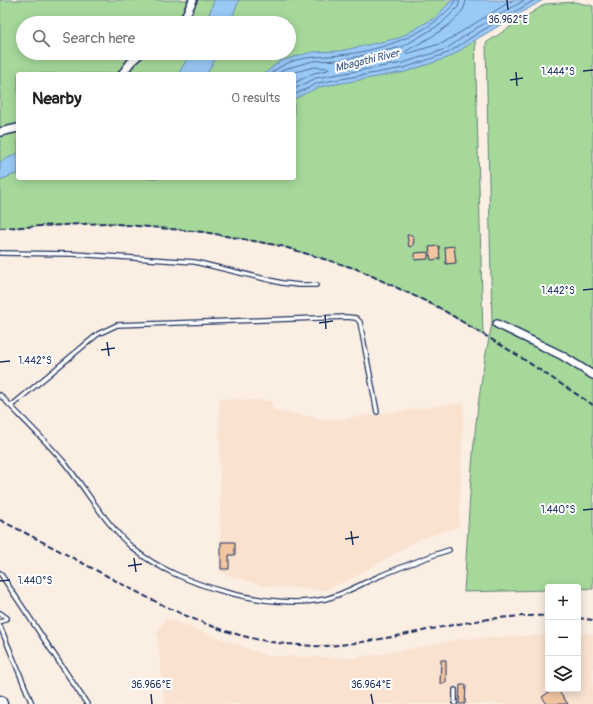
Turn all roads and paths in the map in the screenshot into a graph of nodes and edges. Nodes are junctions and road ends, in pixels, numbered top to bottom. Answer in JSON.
{"nodes":[{"id":1,"x":193,"y":0,"type":"edge"},
{"id":2,"x":185,"y":16,"type":"edge"},
{"id":3,"x":133,"y":60,"type":"edge"},
{"id":4,"x":124,"y":72,"type":"edge"},
{"id":5,"x":16,"y":128,"type":"edge"},
{"id":6,"x":0,"y":132,"type":"edge"},
{"id":7,"x":0,"y":254,"type":"edge"},
{"id":8,"x":316,"y":285,"type":"dead end"},
{"id":9,"x":497,"y":324,"type":"dead end"},
{"id":10,"x":593,"y":375,"type":"edge"},
{"id":11,"x":0,"y":395,"type":"edge"},
{"id":12,"x":11,"y":406,"type":"junction"},
{"id":13,"x":377,"y":412,"type":"dead end"},
{"id":14,"x":449,"y":550,"type":"dead end"},
{"id":15,"x":0,"y":573,"type":"edge"},
{"id":16,"x":0,"y":613,"type":"edge"},
{"id":17,"x":0,"y":622,"type":"edge"},
{"id":18,"x":0,"y":626,"type":"edge"},
{"id":19,"x":455,"y":690,"type":"dead end"},
{"id":20,"x":32,"y":704,"type":"edge"},
{"id":21,"x":87,"y":704,"type":"edge"},
{"id":22,"x":455,"y":704,"type":"edge"}],
"edges":[{"from":1,"to":2,"type":"street"},
{"from":3,"to":4,"type":"street"},
{"from":5,"to":6,"type":"street"},
{"from":7,"to":8,"type":"lane"},
{"from":9,"to":10,"type":"street"},
{"from":11,"to":12,"type":"lane"},
{"from":12,"to":13,"type":"lane"},
{"from":12,"to":14,"type":"lane"},
{"from":15,"to":21,"type":"lane"},
{"from":16,"to":17,"type":"lane"},
{"from":18,"to":20,"type":"lane"},
{"from":19,"to":22,"type":"lane"}]}
